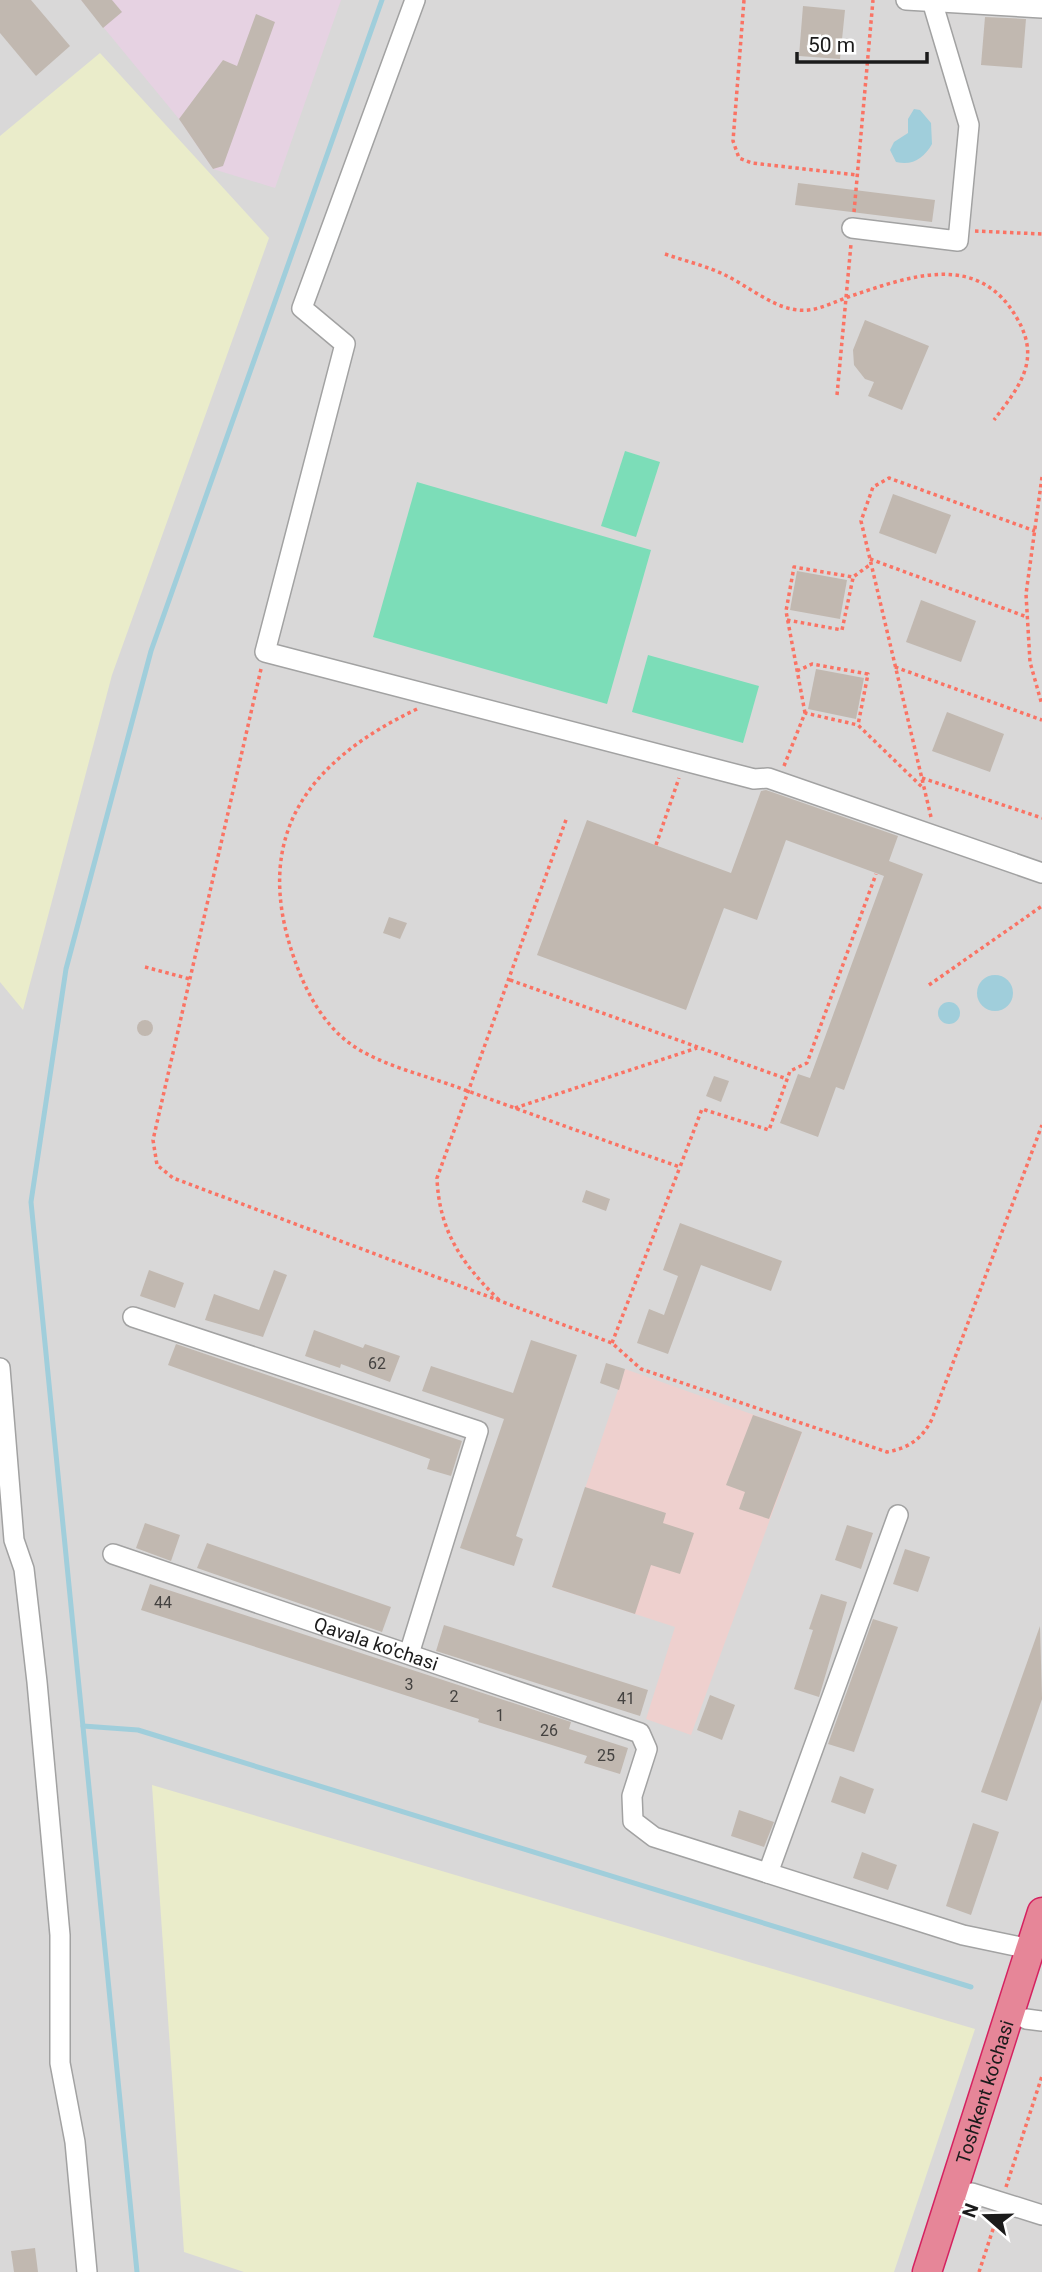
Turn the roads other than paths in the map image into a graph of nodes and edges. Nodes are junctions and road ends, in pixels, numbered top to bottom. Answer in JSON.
{"nodes":[{"id":1,"x":415,"y":0,"type":"edge"},
{"id":2,"x":906,"y":0,"type":"edge"},
{"id":3,"x":932,"y":1,"type":"edge"},
{"id":4,"x":1042,"y":8,"type":"edge"},
{"id":5,"x":852,"y":228,"type":"road end"},
{"id":6,"x":1042,"y":873,"type":"edge"},
{"id":7,"x":133,"y":1317,"type":"dead end"},
{"id":8,"x":0,"y":1368,"type":"edge"},
{"id":9,"x":898,"y":1515,"type":"dead end"},
{"id":10,"x":113,"y":1554,"type":"dead end"},
{"id":11,"x":409,"y":1654,"type":"junction"},
{"id":12,"x":768,"y":1873,"type":"junction"},
{"id":13,"x":1042,"y":1912,"type":"edge"},
{"id":14,"x":1036,"y":1959,"type":"edge"},
{"id":15,"x":1034,"y":2020,"type":"edge"},
{"id":16,"x":972,"y":2193,"type":"junction"},
{"id":17,"x":1042,"y":2215,"type":"edge"},
{"id":18,"x":87,"y":2272,"type":"edge"},
{"id":19,"x":928,"y":2272,"type":"edge"},
{"id":20,"x":948,"y":2272,"type":"edge"}],
"edges":[{"from":1,"to":6,"type":"street"},
{"from":2,"to":3,"type":"street"},
{"from":3,"to":4,"type":"street"},
{"from":3,"to":5,"type":"street"},
{"from":7,"to":11,"type":"street"},
{"from":8,"to":18,"type":"street"},
{"from":9,"to":12,"type":"street"},
{"from":10,"to":11,"type":"street","name":"Qavala ko'chasi"},
{"from":11,"to":12,"type":"street","name":"Qavala ko'chasi"},
{"from":12,"to":14,"type":"street"},
{"from":13,"to":14,"type":"highway","name":"Toshkent ko'chasi"},
{"from":14,"to":15,"type":"highway","name":"Toshkent ko'chasi"},
{"from":14,"to":19,"type":"highway","name":"Toshkent ko'chasi"},
{"from":15,"to":16,"type":"highway","name":"Toshkent ko'chasi"},
{"from":16,"to":17,"type":"street"},
{"from":16,"to":20,"type":"highway","name":"Toshkent ko'chasi"}]}
